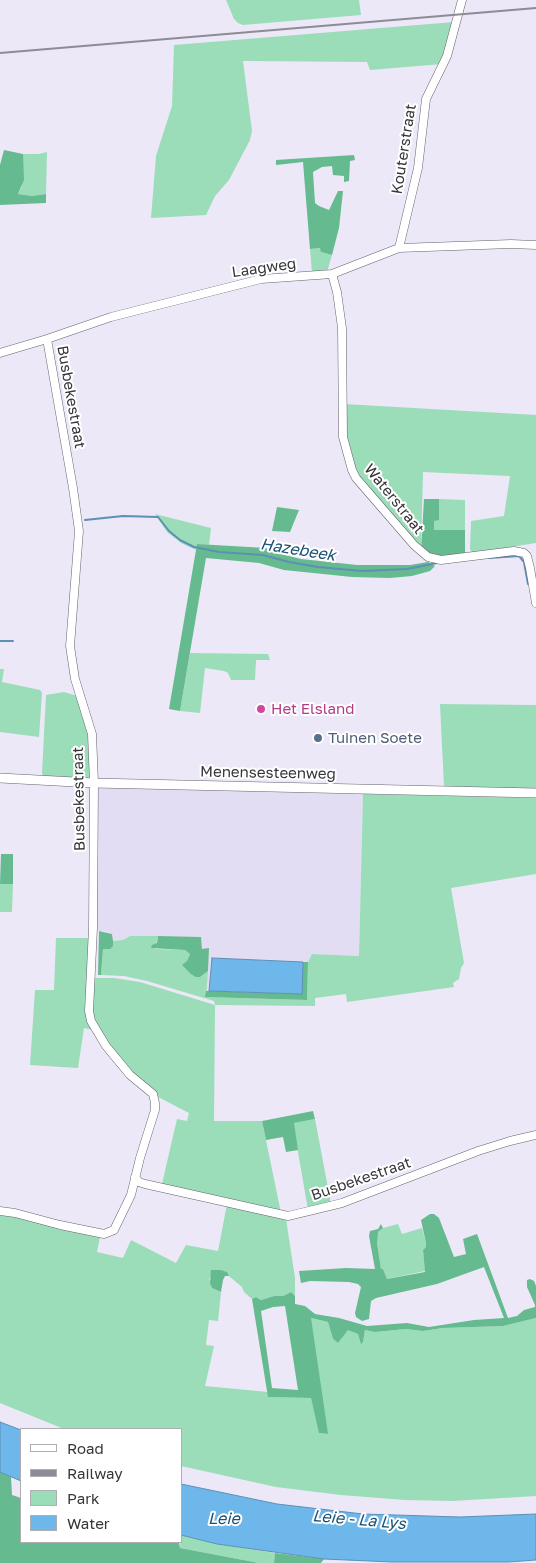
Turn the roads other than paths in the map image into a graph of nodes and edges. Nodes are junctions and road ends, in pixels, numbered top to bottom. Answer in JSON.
{"nodes":[{"id":1,"x":462,"y":0,"type":"edge"},
{"id":2,"x":536,"y":246,"type":"edge"},
{"id":3,"x":399,"y":248,"type":"junction"},
{"id":4,"x":332,"y":274,"type":"junction"},
{"id":5,"x":47,"y":339,"type":"junction"},
{"id":6,"x":0,"y":353,"type":"edge"},
{"id":7,"x":536,"y":603,"type":"edge"},
{"id":8,"x":0,"y":778,"type":"edge"},
{"id":9,"x":94,"y":783,"type":"junction"},
{"id":10,"x":536,"y":794,"type":"edge"},
{"id":11,"x":536,"y":1135,"type":"edge"},
{"id":12,"x":135,"y":1177,"type":"junction"},
{"id":13,"x":0,"y":1211,"type":"edge"}],
"edges":[{"from":1,"to":3,"type":"street","name":"Kouterstraat"},
{"from":2,"to":3,"type":"street","name":"Laagweg"},
{"from":3,"to":4,"type":"street","name":"Laagweg"},
{"from":4,"to":5,"type":"street","name":"Laagweg"},
{"from":4,"to":7,"type":"street","name":"Waterstraat"},
{"from":5,"to":6,"type":"street","name":"Laagweg"},
{"from":5,"to":9,"type":"street","name":"Busbekestraat"},
{"from":8,"to":9,"type":"street","name":"Menensesteenweg"},
{"from":9,"to":10,"type":"street","name":"Menensesteenweg"},
{"from":9,"to":12,"type":"street","name":"Busbekestraat"},
{"from":11,"to":12,"type":"street","name":"Busbekestraat"},
{"from":12,"to":13,"type":"street","name":"Busbekestraat"}]}
